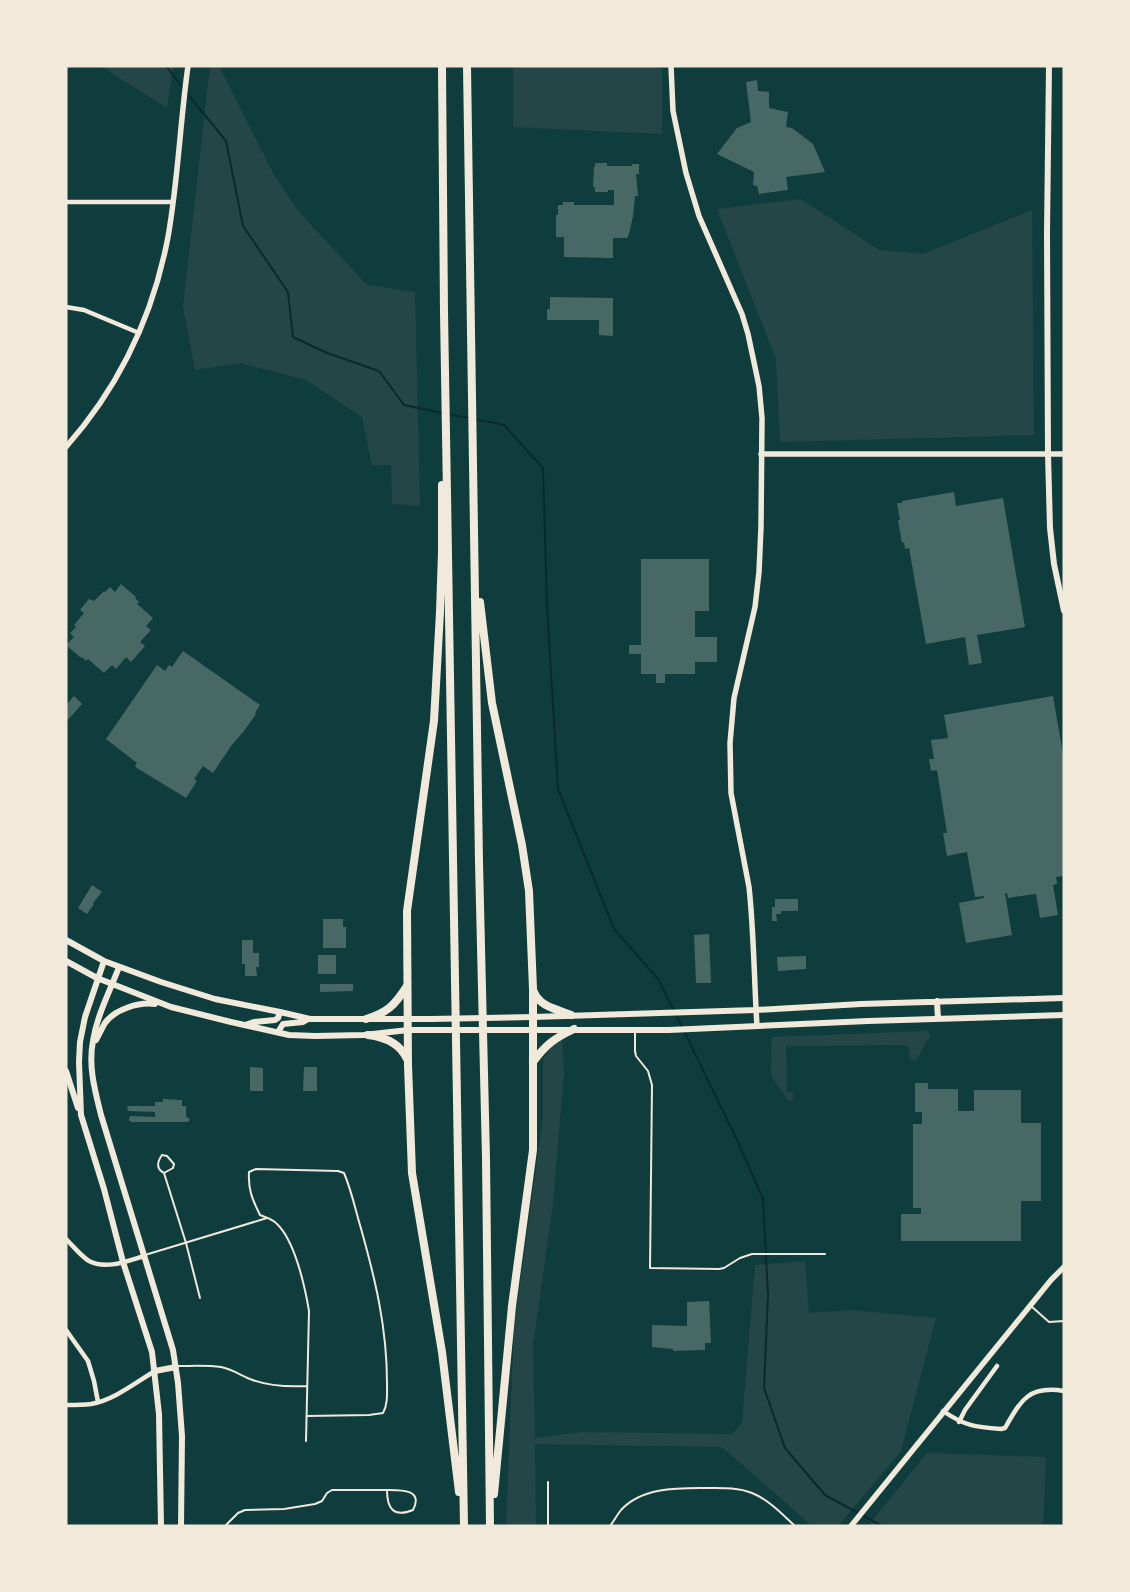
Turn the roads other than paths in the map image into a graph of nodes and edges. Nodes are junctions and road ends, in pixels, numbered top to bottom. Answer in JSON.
{"nodes":[{"id":1,"x":188,"y":66,"type":"edge"},
{"id":2,"x":442,"y":66,"type":"edge"},
{"id":3,"x":467,"y":66,"type":"edge"},
{"id":4,"x":671,"y":66,"type":"edge"},
{"id":5,"x":1049,"y":66,"type":"edge"},
{"id":6,"x":66,"y":202,"type":"edge"},
{"id":7,"x":173,"y":202,"type":"junction"},
{"id":8,"x":66,"y":307,"type":"edge"},
{"id":9,"x":139,"y":333,"type":"junction"},
{"id":10,"x":66,"y":447,"type":"edge"},
{"id":11,"x":447,"y":453,"type":"junction"},
{"id":12,"x":761,"y":454,"type":"junction"},
{"id":13,"x":1048,"y":454,"type":"junction"},
{"id":14,"x":1064,"y":454,"type":"edge"},
{"id":15,"x":475,"y":561,"type":"junction"},
{"id":16,"x":1064,"y":611,"type":"edge"},
{"id":17,"x":66,"y":940,"type":"edge"},
{"id":18,"x":66,"y":961,"type":"edge"},
{"id":19,"x":104,"y":961,"type":"junction"},
{"id":20,"x":119,"y":967,"type":"junction"},
{"id":21,"x":97,"y":978,"type":"junction"},
{"id":22,"x":112,"y":984,"type":"junction"},
{"id":23,"x":407,"y":986,"type":"junction"},
{"id":24,"x":533,"y":989,"type":"junction"},
{"id":25,"x":1064,"y":998,"type":"edge"},
{"id":26,"x":937,"y":1001,"type":"junction"},
{"id":27,"x":171,"y":1007,"type":"junction"},
{"id":28,"x":756,"y":1010,"type":"junction"},
{"id":29,"x":280,"y":1012,"type":"junction"},
{"id":30,"x":571,"y":1015,"type":"junction"},
{"id":31,"x":1064,"y":1015,"type":"edge"},
{"id":32,"x":533,"y":1017,"type":"junction"},
{"id":33,"x":310,"y":1019,"type":"junction"},
{"id":34,"x":366,"y":1019,"type":"junction"},
{"id":35,"x":408,"y":1019,"type":"junction"},
{"id":36,"x":938,"y":1019,"type":"junction"},
{"id":37,"x":244,"y":1025,"type":"junction"},
{"id":38,"x":757,"y":1026,"type":"junction"},
{"id":39,"x":574,"y":1029,"type":"junction"},
{"id":40,"x":408,"y":1030,"type":"junction"},
{"id":41,"x":533,"y":1030,"type":"junction"},
{"id":42,"x":634,"y":1030,"type":"junction"},
{"id":43,"x":278,"y":1032,"type":"junction"},
{"id":44,"x":368,"y":1035,"type":"junction"},
{"id":45,"x":92,"y":1048,"type":"junction"},
{"id":46,"x":408,"y":1062,"type":"junction"},
{"id":47,"x":533,"y":1062,"type":"junction"},
{"id":48,"x":66,"y":1071,"type":"edge"},
{"id":49,"x":81,"y":1115,"type":"junction"},
{"id":50,"x":164,"y":1174,"type":"junction"},
{"id":51,"x":267,"y":1218,"type":"junction"},
{"id":52,"x":66,"y":1239,"type":"edge"},
{"id":53,"x":186,"y":1243,"type":"junction"},
{"id":54,"x":824,"y":1254,"type":"dead end"},
{"id":55,"x":144,"y":1256,"type":"junction"},
{"id":56,"x":123,"y":1262,"type":"junction"},
{"id":57,"x":1064,"y":1267,"type":"edge"},
{"id":58,"x":200,"y":1298,"type":"dead end"},
{"id":59,"x":1031,"y":1306,"type":"junction"},
{"id":60,"x":1064,"y":1321,"type":"edge"},
{"id":61,"x":66,"y":1330,"type":"edge"},
{"id":62,"x":997,"y":1366,"type":"dead end"},
{"id":63,"x":176,"y":1367,"type":"junction"},
{"id":64,"x":155,"y":1371,"type":"junction"},
{"id":65,"x":308,"y":1386,"type":"junction"},
{"id":66,"x":1064,"y":1391,"type":"edge"},
{"id":67,"x":98,"y":1402,"type":"junction"},
{"id":68,"x":66,"y":1404,"type":"edge"},
{"id":69,"x":943,"y":1411,"type":"junction"},
{"id":70,"x":307,"y":1416,"type":"junction"},
{"id":71,"x":959,"y":1422,"type":"junction"},
{"id":72,"x":306,"y":1441,"type":"dead end"},
{"id":73,"x":548,"y":1482,"type":"dead end"},
{"id":74,"x":387,"y":1490,"type":"junction"},
{"id":75,"x":793,"y":1525,"type":"edge"},
{"id":76,"x":161,"y":1526,"type":"edge"},
{"id":77,"x":181,"y":1526,"type":"edge"},
{"id":78,"x":225,"y":1526,"type":"edge"},
{"id":79,"x":464,"y":1526,"type":"edge"},
{"id":80,"x":490,"y":1526,"type":"edge"},
{"id":81,"x":548,"y":1526,"type":"edge"},
{"id":82,"x":610,"y":1526,"type":"edge"},
{"id":83,"x":851,"y":1526,"type":"edge"}],
"edges":[{"from":1,"to":7,"type":"street"},
{"from":2,"to":11,"type":"highway"},
{"from":3,"to":15,"type":"highway"},
{"from":4,"to":12,"type":"street"},
{"from":5,"to":13,"type":"main road"},
{"from":6,"to":7,"type":"street"},
{"from":7,"to":9,"type":"street"},
{"from":8,"to":9,"type":"street"},
{"from":9,"to":10,"type":"street"},
{"from":11,"to":23,"type":"highway"},
{"from":11,"to":79,"type":"highway"},
{"from":12,"to":13,"type":"street"},
{"from":12,"to":28,"type":"street"},
{"from":13,"to":14,"type":"street"},
{"from":13,"to":16,"type":"main road"},
{"from":15,"to":24,"type":"highway"},
{"from":15,"to":80,"type":"highway"},
{"from":17,"to":19,"type":"main road"},
{"from":18,"to":21,"type":"main road"},
{"from":19,"to":20,"type":"main road"},
{"from":19,"to":21,"type":"main road"},
{"from":20,"to":22,"type":"main road"},
{"from":20,"to":29,"type":"main road"},
{"from":21,"to":22,"type":"main road"},
{"from":21,"to":49,"type":"main road"},
{"from":22,"to":27,"type":"main road"},
{"from":22,"to":45,"type":"main road"},
{"from":23,"to":34,"type":"highway"},
{"from":23,"to":35,"type":"highway"},
{"from":24,"to":30,"type":"highway"},
{"from":24,"to":32,"type":"highway"},
{"from":25,"to":26,"type":"main road"},
{"from":26,"to":28,"type":"main road"},
{"from":26,"to":36,"type":"main road"},
{"from":27,"to":37,"type":"main road"},
{"from":27,"to":45,"type":"main road"},
{"from":28,"to":30,"type":"main road"},
{"from":28,"to":38,"type":"street"},
{"from":29,"to":33,"type":"main road"},
{"from":29,"to":37,"type":"main road"},
{"from":30,"to":32,"type":"main road"},
{"from":31,"to":36,"type":"main road"},
{"from":32,"to":35,"type":"main road"},
{"from":32,"to":41,"type":"highway"},
{"from":33,"to":34,"type":"main road"},
{"from":33,"to":43,"type":"main road"},
{"from":34,"to":35,"type":"main road"},
{"from":35,"to":40,"type":"highway"},
{"from":36,"to":38,"type":"main road"},
{"from":37,"to":43,"type":"main road"},
{"from":38,"to":42,"type":"main road"},
{"from":39,"to":41,"type":"main road"},
{"from":39,"to":42,"type":"main road"},
{"from":39,"to":47,"type":"highway"},
{"from":40,"to":41,"type":"main road"},
{"from":40,"to":44,"type":"main road"},
{"from":40,"to":46,"type":"highway"},
{"from":41,"to":47,"type":"highway"},
{"from":42,"to":54,"type":"lane"},
{"from":43,"to":44,"type":"main road"},
{"from":44,"to":46,"type":"highway"},
{"from":45,"to":55,"type":"main road"},
{"from":46,"to":79,"type":"highway"},
{"from":47,"to":80,"type":"highway"},
{"from":48,"to":49,"type":"main road"},
{"from":49,"to":56,"type":"main road"},
{"from":50,"to":50,"type":"lane"},
{"from":50,"to":53,"type":"lane"},
{"from":51,"to":53,"type":"lane"},
{"from":51,"to":65,"type":"lane"},
{"from":51,"to":70,"type":"lane"},
{"from":52,"to":56,"type":"street"},
{"from":53,"to":55,"type":"lane"},
{"from":53,"to":58,"type":"lane"},
{"from":55,"to":56,"type":"street"},
{"from":55,"to":63,"type":"main road"},
{"from":56,"to":64,"type":"main road"},
{"from":57,"to":59,"type":"street"},
{"from":59,"to":60,"type":"lane"},
{"from":59,"to":69,"type":"street"},
{"from":61,"to":67,"type":"street"},
{"from":62,"to":71,"type":"street"},
{"from":63,"to":64,"type":"main road"},
{"from":63,"to":65,"type":"lane"},
{"from":63,"to":77,"type":"main road"},
{"from":64,"to":67,"type":"street"},
{"from":64,"to":76,"type":"main road"},
{"from":65,"to":70,"type":"lane"},
{"from":66,"to":71,"type":"street"},
{"from":67,"to":68,"type":"street"},
{"from":69,"to":71,"type":"street"},
{"from":69,"to":83,"type":"street"},
{"from":70,"to":72,"type":"lane"},
{"from":73,"to":81,"type":"lane"},
{"from":74,"to":74,"type":"lane"},
{"from":74,"to":78,"type":"lane"},
{"from":75,"to":82,"type":"lane"}]}
